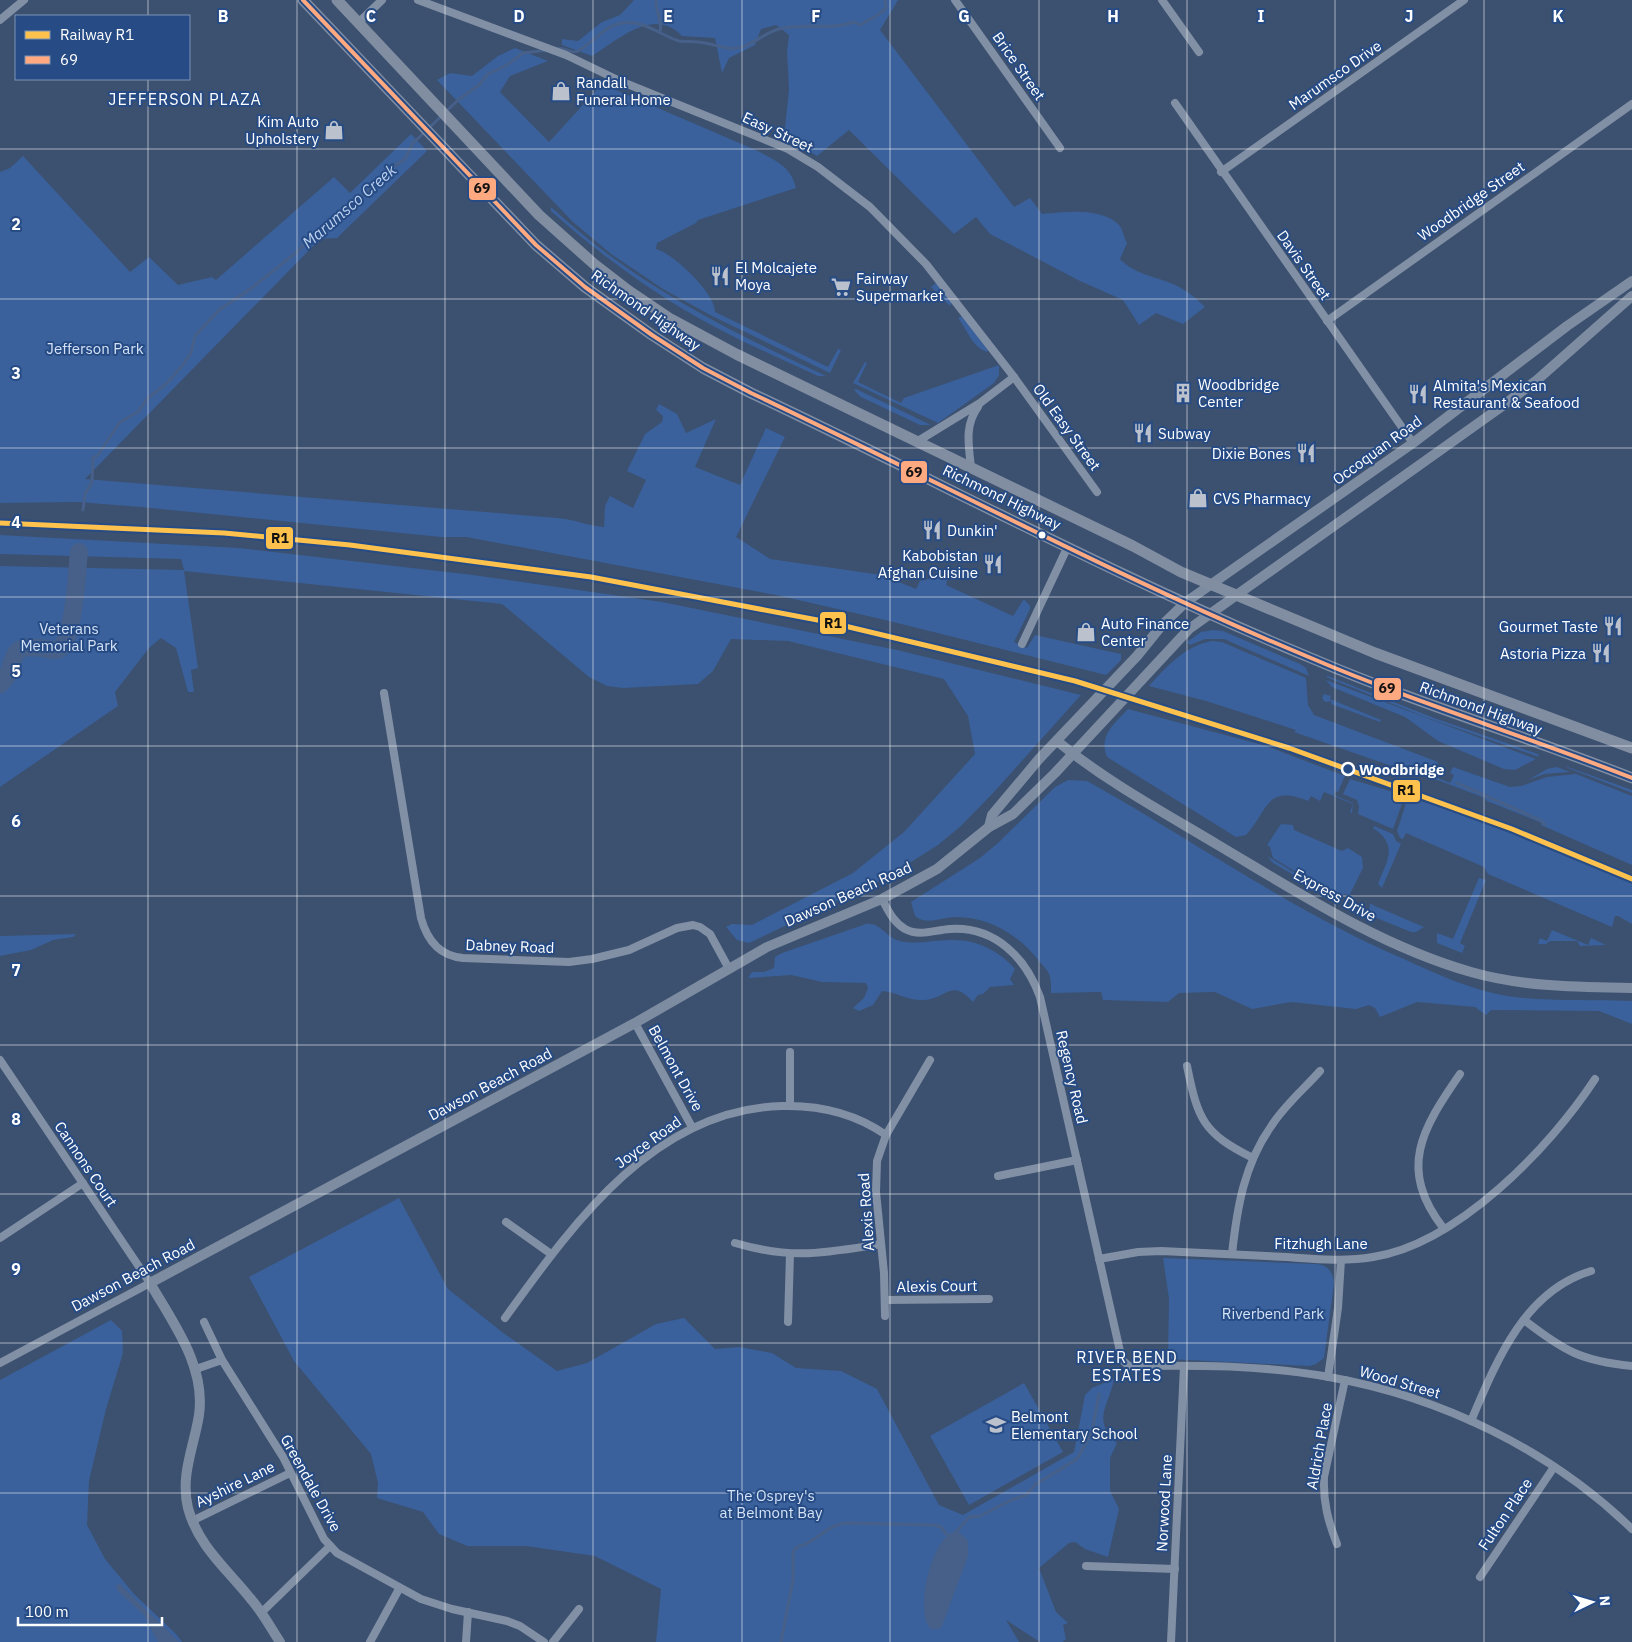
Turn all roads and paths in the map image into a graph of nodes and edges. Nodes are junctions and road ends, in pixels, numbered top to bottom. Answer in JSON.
{"nodes":[{"id":1,"x":24,"y":0,"type":"edge"},
{"id":2,"x":303,"y":0,"type":"edge"},
{"id":3,"x":336,"y":0,"type":"edge"},
{"id":4,"x":382,"y":0,"type":"edge"},
{"id":5,"x":418,"y":0,"type":"edge"},
{"id":6,"x":955,"y":0,"type":"edge"},
{"id":7,"x":1162,"y":0,"type":"edge"},
{"id":8,"x":1464,"y":0,"type":"edge"},
{"id":9,"x":0,"y":20,"type":"edge"},
{"id":10,"x":358,"y":23,"type":"junction"},
{"id":11,"x":1199,"y":52,"type":"dead end"},
{"id":12,"x":1174,"y":103,"type":"dead end"},
{"id":13,"x":1632,"y":104,"type":"edge"},
{"id":14,"x":1060,"y":148,"type":"dead end"},
{"id":15,"x":1222,"y":172,"type":"junction"},
{"id":16,"x":1632,"y":281,"type":"edge"},
{"id":17,"x":1632,"y":296,"type":"edge"},
{"id":18,"x":1327,"y":321,"type":"junction"},
{"id":19,"x":1014,"y":377,"type":"junction"},
{"id":20,"x":980,"y":404,"type":"junction"},
{"id":21,"x":918,"y":442,"type":"junction"},
{"id":22,"x":1413,"y":443,"type":"junction"},
{"id":23,"x":971,"y":468,"type":"junction"},
{"id":24,"x":1097,"y":492,"type":"dead end"},
{"id":25,"x":1068,"y":546,"type":"junction"},
{"id":26,"x":1209,"y":584,"type":"junction"},
{"id":27,"x":1236,"y":596,"type":"junction"},
{"id":28,"x":1186,"y":602,"type":"junction"},
{"id":29,"x":1211,"y":613,"type":"junction"},
{"id":30,"x":1022,"y":644,"type":"dead end"},
{"id":31,"x":384,"y":692,"type":"dead end"},
{"id":32,"x":1057,"y":741,"type":"junction"},
{"id":33,"x":1632,"y":748,"type":"edge"},
{"id":34,"x":1072,"y":754,"type":"junction"},
{"id":35,"x":1632,"y":778,"type":"edge"},
{"id":36,"x":989,"y":827,"type":"junction"},
{"id":37,"x":882,"y":899,"type":"junction"},
{"id":38,"x":728,"y":967,"type":"junction"},
{"id":39,"x":1632,"y":988,"type":"edge"},
{"id":40,"x":635,"y":1023,"type":"junction"},
{"id":41,"x":790,"y":1052,"type":"dead end"},
{"id":42,"x":0,"y":1060,"type":"edge"},
{"id":43,"x":930,"y":1060,"type":"dead end"},
{"id":44,"x":1187,"y":1066,"type":"dead end"},
{"id":45,"x":1320,"y":1071,"type":"dead end"},
{"id":46,"x":1460,"y":1074,"type":"dead end"},
{"id":47,"x":1595,"y":1079,"type":"dead end"},
{"id":48,"x":790,"y":1106,"type":"junction"},
{"id":49,"x":692,"y":1127,"type":"junction"},
{"id":50,"x":886,"y":1135,"type":"junction"},
{"id":51,"x":1253,"y":1158,"type":"junction"},
{"id":52,"x":1076,"y":1160,"type":"junction"},
{"id":53,"x":998,"y":1176,"type":"dead end"},
{"id":54,"x":83,"y":1183,"type":"junction"},
{"id":55,"x":506,"y":1222,"type":"dead end"},
{"id":56,"x":1444,"y":1229,"type":"junction"},
{"id":57,"x":0,"y":1238,"type":"edge"},
{"id":58,"x":735,"y":1243,"type":"dead end"},
{"id":59,"x":881,"y":1244,"type":"junction"},
{"id":60,"x":551,"y":1254,"type":"junction"},
{"id":61,"x":790,"y":1254,"type":"junction"},
{"id":62,"x":1232,"y":1254,"type":"junction"},
{"id":63,"x":1099,"y":1259,"type":"junction"},
{"id":64,"x":1341,"y":1260,"type":"junction"},
{"id":65,"x":1591,"y":1271,"type":"dead end"},
{"id":66,"x":150,"y":1283,"type":"junction"},
{"id":67,"x":989,"y":1299,"type":"dead end"},
{"id":68,"x":886,"y":1300,"type":"junction"},
{"id":69,"x":885,"y":1316,"type":"dead end"},
{"id":70,"x":505,"y":1318,"type":"dead end"},
{"id":71,"x":1524,"y":1320,"type":"junction"},
{"id":72,"x":204,"y":1322,"type":"dead end"},
{"id":73,"x":788,"y":1322,"type":"dead end"},
{"id":74,"x":222,"y":1360,"type":"junction"},
{"id":75,"x":0,"y":1363,"type":"edge"},
{"id":76,"x":1125,"y":1364,"type":"joint"},
{"id":77,"x":1184,"y":1366,"type":"junction"},
{"id":78,"x":1632,"y":1366,"type":"edge"},
{"id":79,"x":196,"y":1369,"type":"junction"},
{"id":80,"x":1328,"y":1377,"type":"junction"},
{"id":81,"x":1346,"y":1380,"type":"junction"},
{"id":82,"x":1471,"y":1421,"type":"junction"},
{"id":83,"x":1554,"y":1467,"type":"junction"},
{"id":84,"x":290,"y":1473,"type":"junction"},
{"id":85,"x":192,"y":1521,"type":"junction"},
{"id":86,"x":1632,"y":1529,"type":"edge"},
{"id":87,"x":1337,"y":1544,"type":"dead end"},
{"id":88,"x":330,"y":1546,"type":"junction"},
{"id":89,"x":1086,"y":1566,"type":"dead end"},
{"id":90,"x":1174,"y":1569,"type":"junction"},
{"id":91,"x":1480,"y":1577,"type":"dead end"},
{"id":92,"x":399,"y":1589,"type":"junction"},
{"id":93,"x":579,"y":1609,"type":"dead end"},
{"id":94,"x":261,"y":1612,"type":"junction"},
{"id":95,"x":468,"y":1612,"type":"junction"},
{"id":96,"x":280,"y":1642,"type":"edge"},
{"id":97,"x":370,"y":1642,"type":"edge"},
{"id":98,"x":466,"y":1642,"type":"edge"},
{"id":99,"x":544,"y":1642,"type":"edge"},
{"id":100,"x":553,"y":1642,"type":"edge"},
{"id":101,"x":1171,"y":1642,"type":"edge"}],
"edges":[{"from":1,"to":9,"type":"street"},
{"from":2,"to":25,"type":"main road","name":"Richmond Highway"},
{"from":3,"to":10,"type":"main road","name":"Richmond Highway"},
{"from":4,"to":10,"type":"street"},
{"from":5,"to":19,"type":"street","name":"Easy Street"},
{"from":6,"to":14,"type":"street","name":"Brice Street"},
{"from":7,"to":11,"type":"street"},
{"from":8,"to":15,"type":"street","name":"Marumsco Drive"},
{"from":10,"to":21,"type":"main road","name":"Richmond Highway"},
{"from":12,"to":15,"type":"street","name":"Davis Street"},
{"from":13,"to":18,"type":"street","name":"Woodbridge Street"},
{"from":15,"to":18,"type":"street","name":"Davis Street"},
{"from":16,"to":22,"type":"street","name":"Occoquan Road"},
{"from":17,"to":27,"type":"street"},
{"from":18,"to":22,"type":"street","name":"Davis Street"},
{"from":19,"to":20,"type":"street"},
{"from":19,"to":24,"type":"street","name":"Old Easy Street"},
{"from":20,"to":21,"type":"street"},
{"from":20,"to":23,"type":"street"},
{"from":21,"to":23,"type":"main road","name":"Richmond Highway"},
{"from":22,"to":26,"type":"street","name":"Occoquan Road"},
{"from":23,"to":26,"type":"main road","name":"Richmond Highway"},
{"from":25,"to":28,"type":"main road","name":"Richmond Highway"},
{"from":25,"to":30,"type":"street"},
{"from":26,"to":27,"type":"main road","name":"Richmond Highway"},
{"from":26,"to":28,"type":"street","name":"Occoquan Road"},
{"from":27,"to":29,"type":"street"},
{"from":27,"to":33,"type":"main road","name":"Richmond Highway"},
{"from":28,"to":29,"type":"main road","name":"Richmond Highway"},
{"from":28,"to":32,"type":"street","name":"Dawson Beach Road"},
{"from":29,"to":34,"type":"street","name":"Dawson Beach Road"},
{"from":29,"to":35,"type":"main road","name":"Richmond Highway"},
{"from":31,"to":38,"type":"street","name":"Dabney Road"},
{"from":32,"to":34,"type":"street","name":"Express Drive"},
{"from":32,"to":36,"type":"street","name":"Dawson Beach Road"},
{"from":34,"to":36,"type":"street","name":"Dawson Beach Road"},
{"from":34,"to":39,"type":"street","name":"Express Drive"},
{"from":36,"to":37,"type":"street","name":"Dawson Beach Road"},
{"from":37,"to":38,"type":"street","name":"Dawson Beach Road"},
{"from":37,"to":52,"type":"street","name":"Regency Road"},
{"from":38,"to":40,"type":"street","name":"Dawson Beach Road"},
{"from":40,"to":49,"type":"street","name":"Belmont Drive"},
{"from":40,"to":66,"type":"street","name":"Dawson Beach Road"},
{"from":41,"to":48,"type":"street"},
{"from":42,"to":54,"type":"street","name":"Cannons Court"},
{"from":43,"to":50,"type":"street","name":"Alexis Road"},
{"from":44,"to":51,"type":"street"},
{"from":45,"to":51,"type":"street"},
{"from":46,"to":56,"type":"street"},
{"from":47,"to":56,"type":"street","name":"Fitzhugh Lane"},
{"from":48,"to":49,"type":"street","name":"Joyce Road"},
{"from":48,"to":50,"type":"street","name":"Joyce Road"},
{"from":49,"to":60,"type":"street","name":"Joyce Road"},
{"from":50,"to":59,"type":"street","name":"Alexis Road"},
{"from":51,"to":62,"type":"street"},
{"from":52,"to":53,"type":"street"},
{"from":52,"to":63,"type":"street","name":"Regency Road"},
{"from":54,"to":57,"type":"street"},
{"from":54,"to":66,"type":"street","name":"Cannons Court"},
{"from":55,"to":60,"type":"street"},
{"from":56,"to":64,"type":"street","name":"Fitzhugh Lane"},
{"from":58,"to":61,"type":"street"},
{"from":59,"to":61,"type":"street"},
{"from":59,"to":68,"type":"street","name":"Alexis Road"},
{"from":60,"to":70,"type":"street","name":"Joyce Road"},
{"from":61,"to":73,"type":"street"},
{"from":62,"to":63,"type":"street","name":"Fitzhugh Lane"},
{"from":62,"to":64,"type":"street","name":"Fitzhugh Lane"},
{"from":63,"to":76,"type":"street","name":"Regency Road"},
{"from":64,"to":80,"type":"street"},
{"from":65,"to":71,"type":"street"},
{"from":66,"to":75,"type":"street","name":"Dawson Beach Road"},
{"from":66,"to":79,"type":"street"},
{"from":67,"to":68,"type":"street","name":"Alexis Court"},
{"from":68,"to":69,"type":"street","name":"Alexis Road"},
{"from":71,"to":78,"type":"street"},
{"from":71,"to":82,"type":"street"},
{"from":72,"to":74,"type":"street","name":"Greendale Drive"},
{"from":74,"to":79,"type":"street"},
{"from":74,"to":84,"type":"street","name":"Greendale Drive"},
{"from":76,"to":77,"type":"street","name":"Wood Street"},
{"from":77,"to":80,"type":"street","name":"Wood Street"},
{"from":77,"to":90,"type":"street","name":"Norwood Lane"},
{"from":79,"to":85,"type":"street"},
{"from":80,"to":81,"type":"street","name":"Wood Street"},
{"from":81,"to":82,"type":"street","name":"Wood Street"},
{"from":81,"to":87,"type":"street","name":"Aldrich Place"},
{"from":82,"to":83,"type":"street","name":"Wood Street"},
{"from":83,"to":86,"type":"street","name":"Wood Street"},
{"from":83,"to":91,"type":"street","name":"Fulton Place"},
{"from":84,"to":85,"type":"street","name":"Ayshire Lane"},
{"from":84,"to":88,"type":"street","name":"Greendale Drive"},
{"from":85,"to":94,"type":"street"},
{"from":88,"to":92,"type":"street","name":"Greendale Drive"},
{"from":88,"to":94,"type":"street"},
{"from":89,"to":90,"type":"street"},
{"from":90,"to":101,"type":"street","name":"Norwood Lane"},
{"from":92,"to":95,"type":"street","name":"Greendale Drive"},
{"from":92,"to":97,"type":"street"},
{"from":93,"to":100,"type":"street"},
{"from":94,"to":96,"type":"street"},
{"from":95,"to":98,"type":"street"},
{"from":95,"to":99,"type":"street","name":"Greendale Drive"}]}
